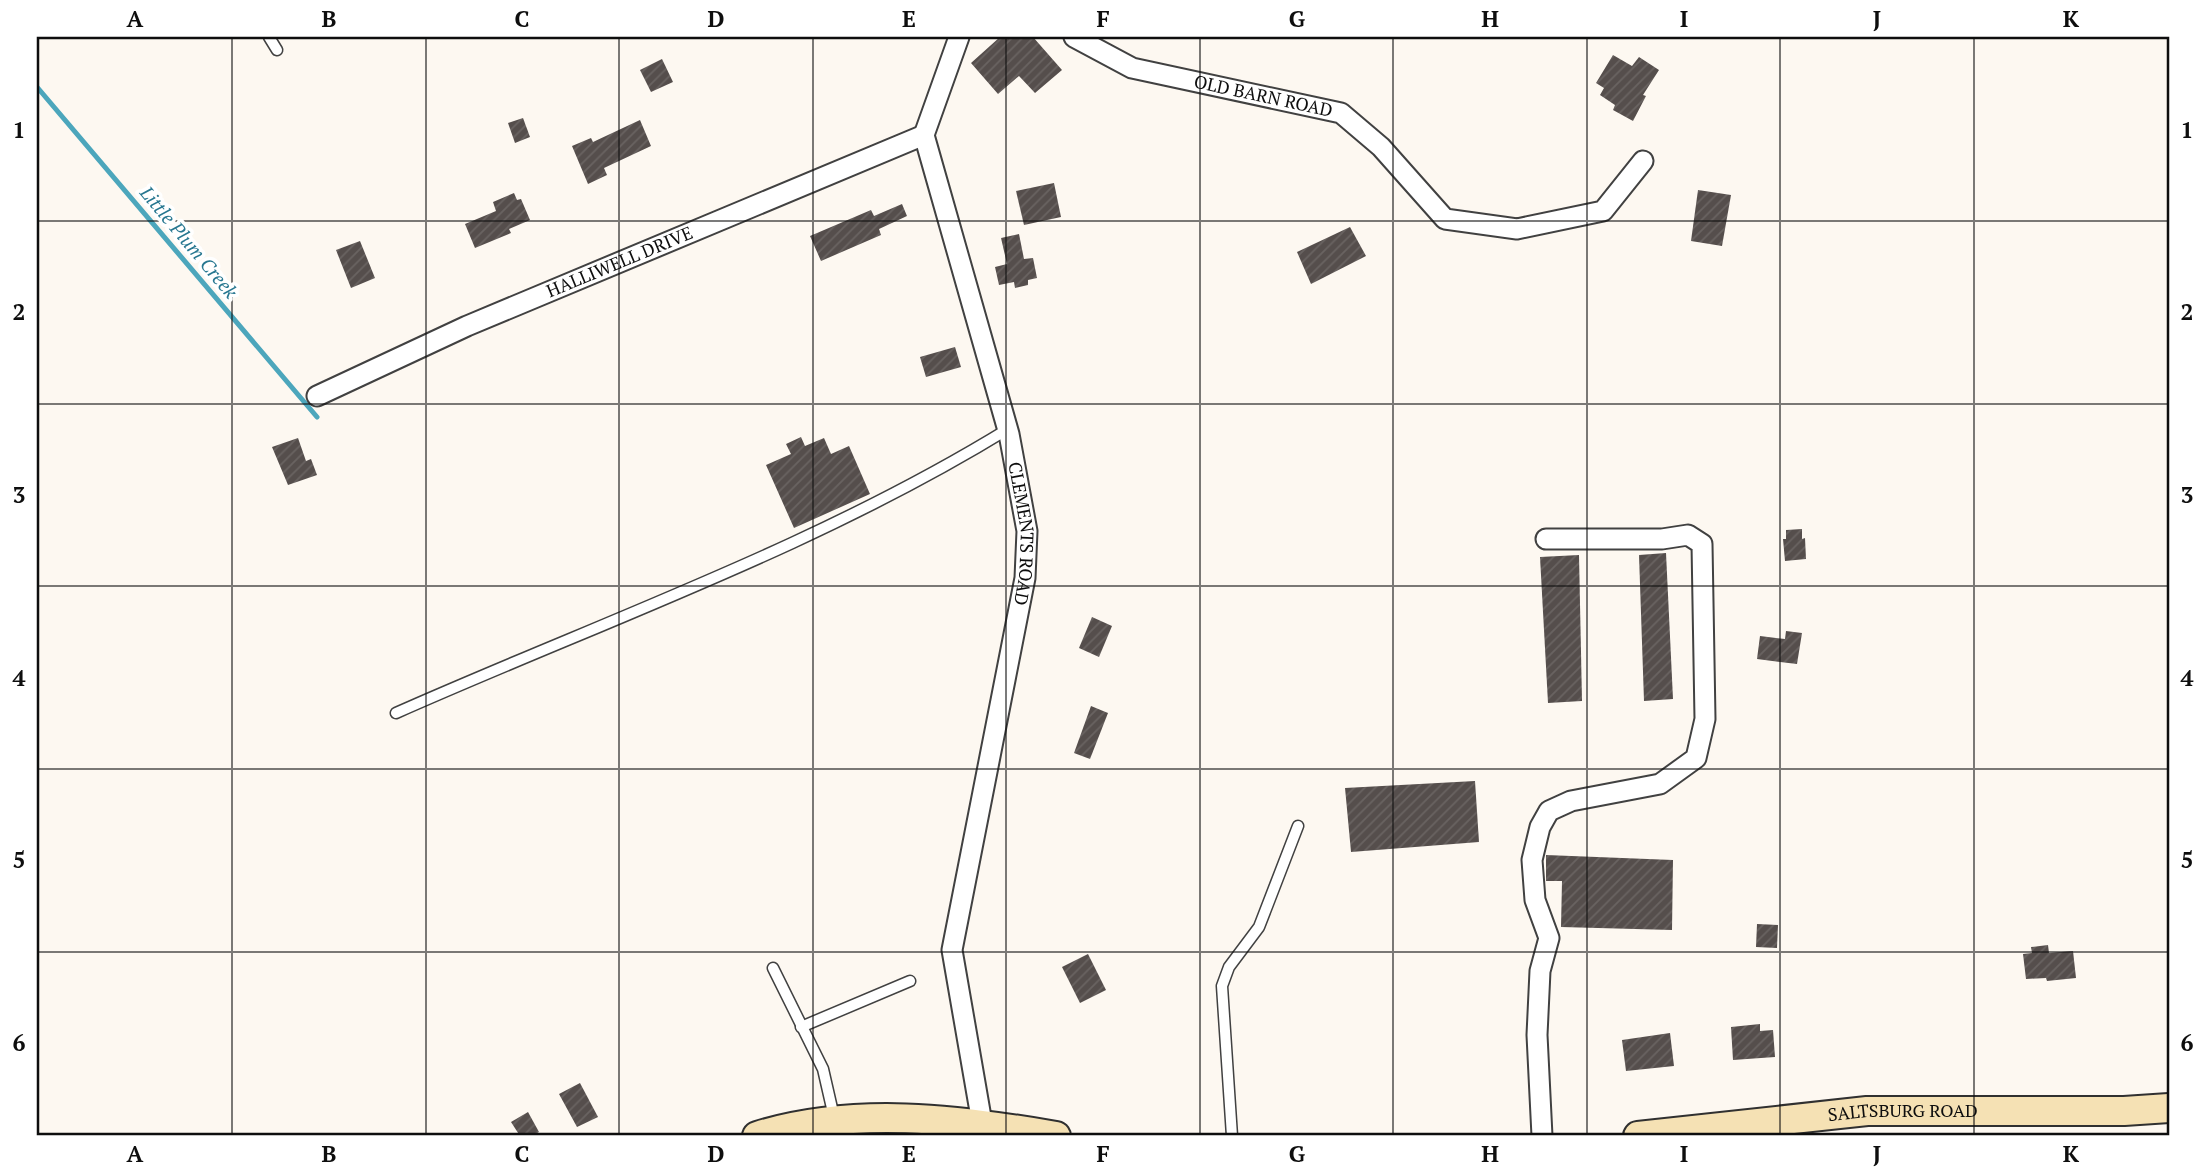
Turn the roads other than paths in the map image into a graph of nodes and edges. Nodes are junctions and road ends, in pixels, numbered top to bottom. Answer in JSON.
{"nodes":[{"id":1,"x":268,"y":37,"type":"edge"},
{"id":2,"x":959,"y":37,"type":"edge"},
{"id":3,"x":1074,"y":37,"type":"edge"},
{"id":4,"x":277,"y":50,"type":"dead end"},
{"id":5,"x":923,"y":135,"type":"junction"},
{"id":6,"x":1643,"y":162,"type":"dead end"},
{"id":7,"x":317,"y":397,"type":"dead end"},
{"id":8,"x":1008,"y":429,"type":"junction"},
{"id":9,"x":1546,"y":539,"type":"dead end"},
{"id":10,"x":396,"y":713,"type":"dead end"},
{"id":11,"x":1298,"y":826,"type":"dead end"},
{"id":12,"x":773,"y":968,"type":"dead end"},
{"id":13,"x":910,"y":981,"type":"dead end"},
{"id":14,"x":801,"y":1027,"type":"junction"},
{"id":15,"x":2169,"y":1108,"type":"edge"},
{"id":16,"x":835,"y":1121,"type":"junction"},
{"id":17,"x":982,"y":1123,"type":"junction"},
{"id":18,"x":757,"y":1136,"type":"edge"},
{"id":19,"x":1056,"y":1136,"type":"edge"},
{"id":20,"x":1232,"y":1136,"type":"edge"},
{"id":21,"x":1542,"y":1136,"type":"edge"},
{"id":22,"x":1638,"y":1136,"type":"edge"}],
"edges":[{"from":1,"to":4,"type":"lane"},
{"from":2,"to":5,"type":"street"},
{"from":3,"to":6,"type":"street","name":"OLD BARN ROAD"},
{"from":5,"to":7,"type":"street","name":"HALLIWELL DRIVE"},
{"from":5,"to":8,"type":"street","name":"CLEMENTS ROAD"},
{"from":8,"to":10,"type":"lane"},
{"from":8,"to":17,"type":"street","name":"CLEMENTS ROAD"},
{"from":9,"to":21,"type":"street"},
{"from":11,"to":20,"type":"lane"},
{"from":12,"to":14,"type":"lane"},
{"from":13,"to":14,"type":"lane"},
{"from":14,"to":16,"type":"lane"},
{"from":15,"to":22,"type":"main road","name":"SALTSBURG ROAD"},
{"from":16,"to":17,"type":"main road"},
{"from":16,"to":18,"type":"main road"},
{"from":17,"to":19,"type":"main road"}]}
